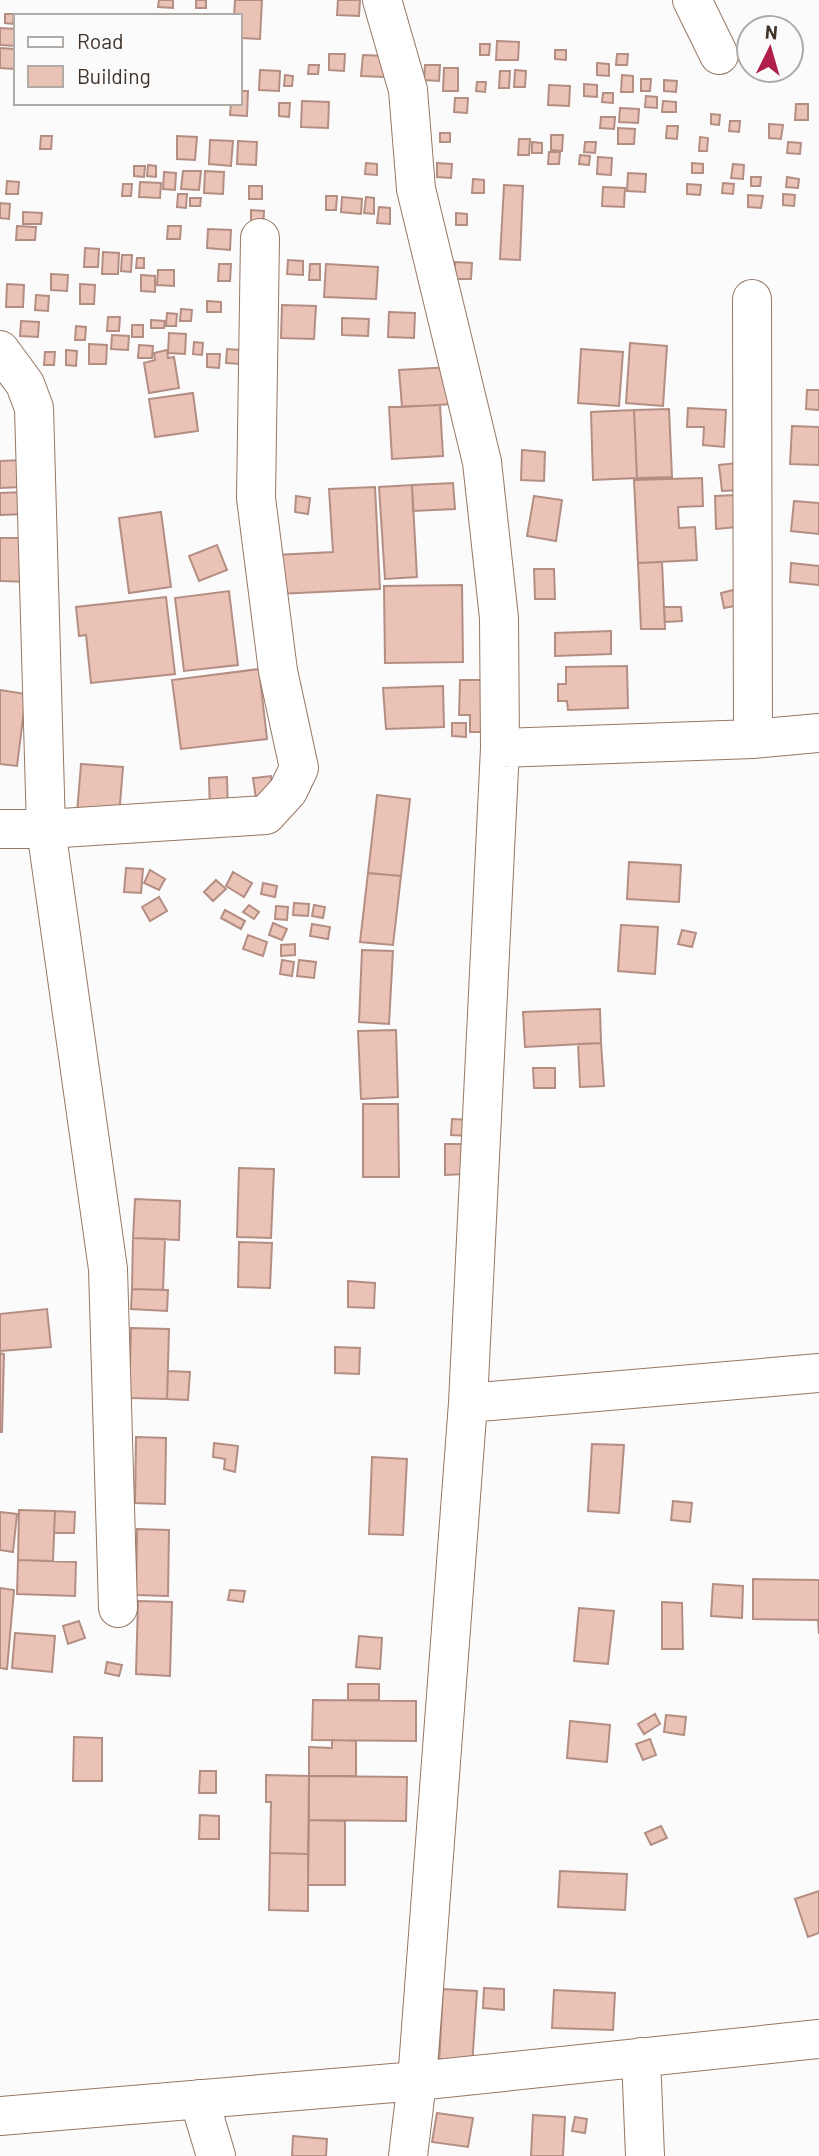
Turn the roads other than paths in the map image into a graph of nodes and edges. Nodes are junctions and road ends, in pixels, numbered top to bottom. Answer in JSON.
{"nodes":[{"id":1,"x":382,"y":0,"type":"edge"},
{"id":2,"x":692,"y":0,"type":"edge"},
{"id":3,"x":719,"y":55,"type":"dead end"},
{"id":4,"x":260,"y":238,"type":"dead end"},
{"id":5,"x":752,"y":299,"type":"dead end"},
{"id":6,"x":0,"y":350,"type":"edge"},
{"id":7,"x":819,"y":733,"type":"edge"},
{"id":8,"x":753,"y":739,"type":"junction"},
{"id":9,"x":500,"y":748,"type":"junction"},
{"id":10,"x":0,"y":830,"type":"edge"},
{"id":11,"x":46,"y":830,"type":"junction"},
{"id":12,"x":819,"y":1373,"type":"edge"},
{"id":13,"x":468,"y":1404,"type":"junction"},
{"id":14,"x":118,"y":1608,"type":"dead end"},
{"id":15,"x":819,"y":2039,"type":"edge"},
{"id":16,"x":641,"y":2057,"type":"junction"},
{"id":17,"x":417,"y":2081,"type":"junction"},
{"id":18,"x":199,"y":2099,"type":"junction"},
{"id":19,"x":0,"y":2116,"type":"edge"},
{"id":20,"x":216,"y":2156,"type":"edge"},
{"id":21,"x":408,"y":2156,"type":"edge"},
{"id":22,"x":645,"y":2156,"type":"edge"}],
"edges":[{"from":1,"to":9,"type":"street"},
{"from":2,"to":3,"type":"street"},
{"from":4,"to":11,"type":"street"},
{"from":5,"to":8,"type":"street"},
{"from":6,"to":11,"type":"street"},
{"from":7,"to":8,"type":"street"},
{"from":8,"to":9,"type":"street"},
{"from":9,"to":13,"type":"street"},
{"from":10,"to":11,"type":"street"},
{"from":11,"to":14,"type":"street"},
{"from":12,"to":13,"type":"street"},
{"from":13,"to":17,"type":"street"},
{"from":15,"to":16,"type":"street"},
{"from":16,"to":17,"type":"street"},
{"from":16,"to":22,"type":"street"},
{"from":17,"to":18,"type":"street"},
{"from":17,"to":21,"type":"street"},
{"from":18,"to":19,"type":"street"},
{"from":18,"to":20,"type":"street"}]}
